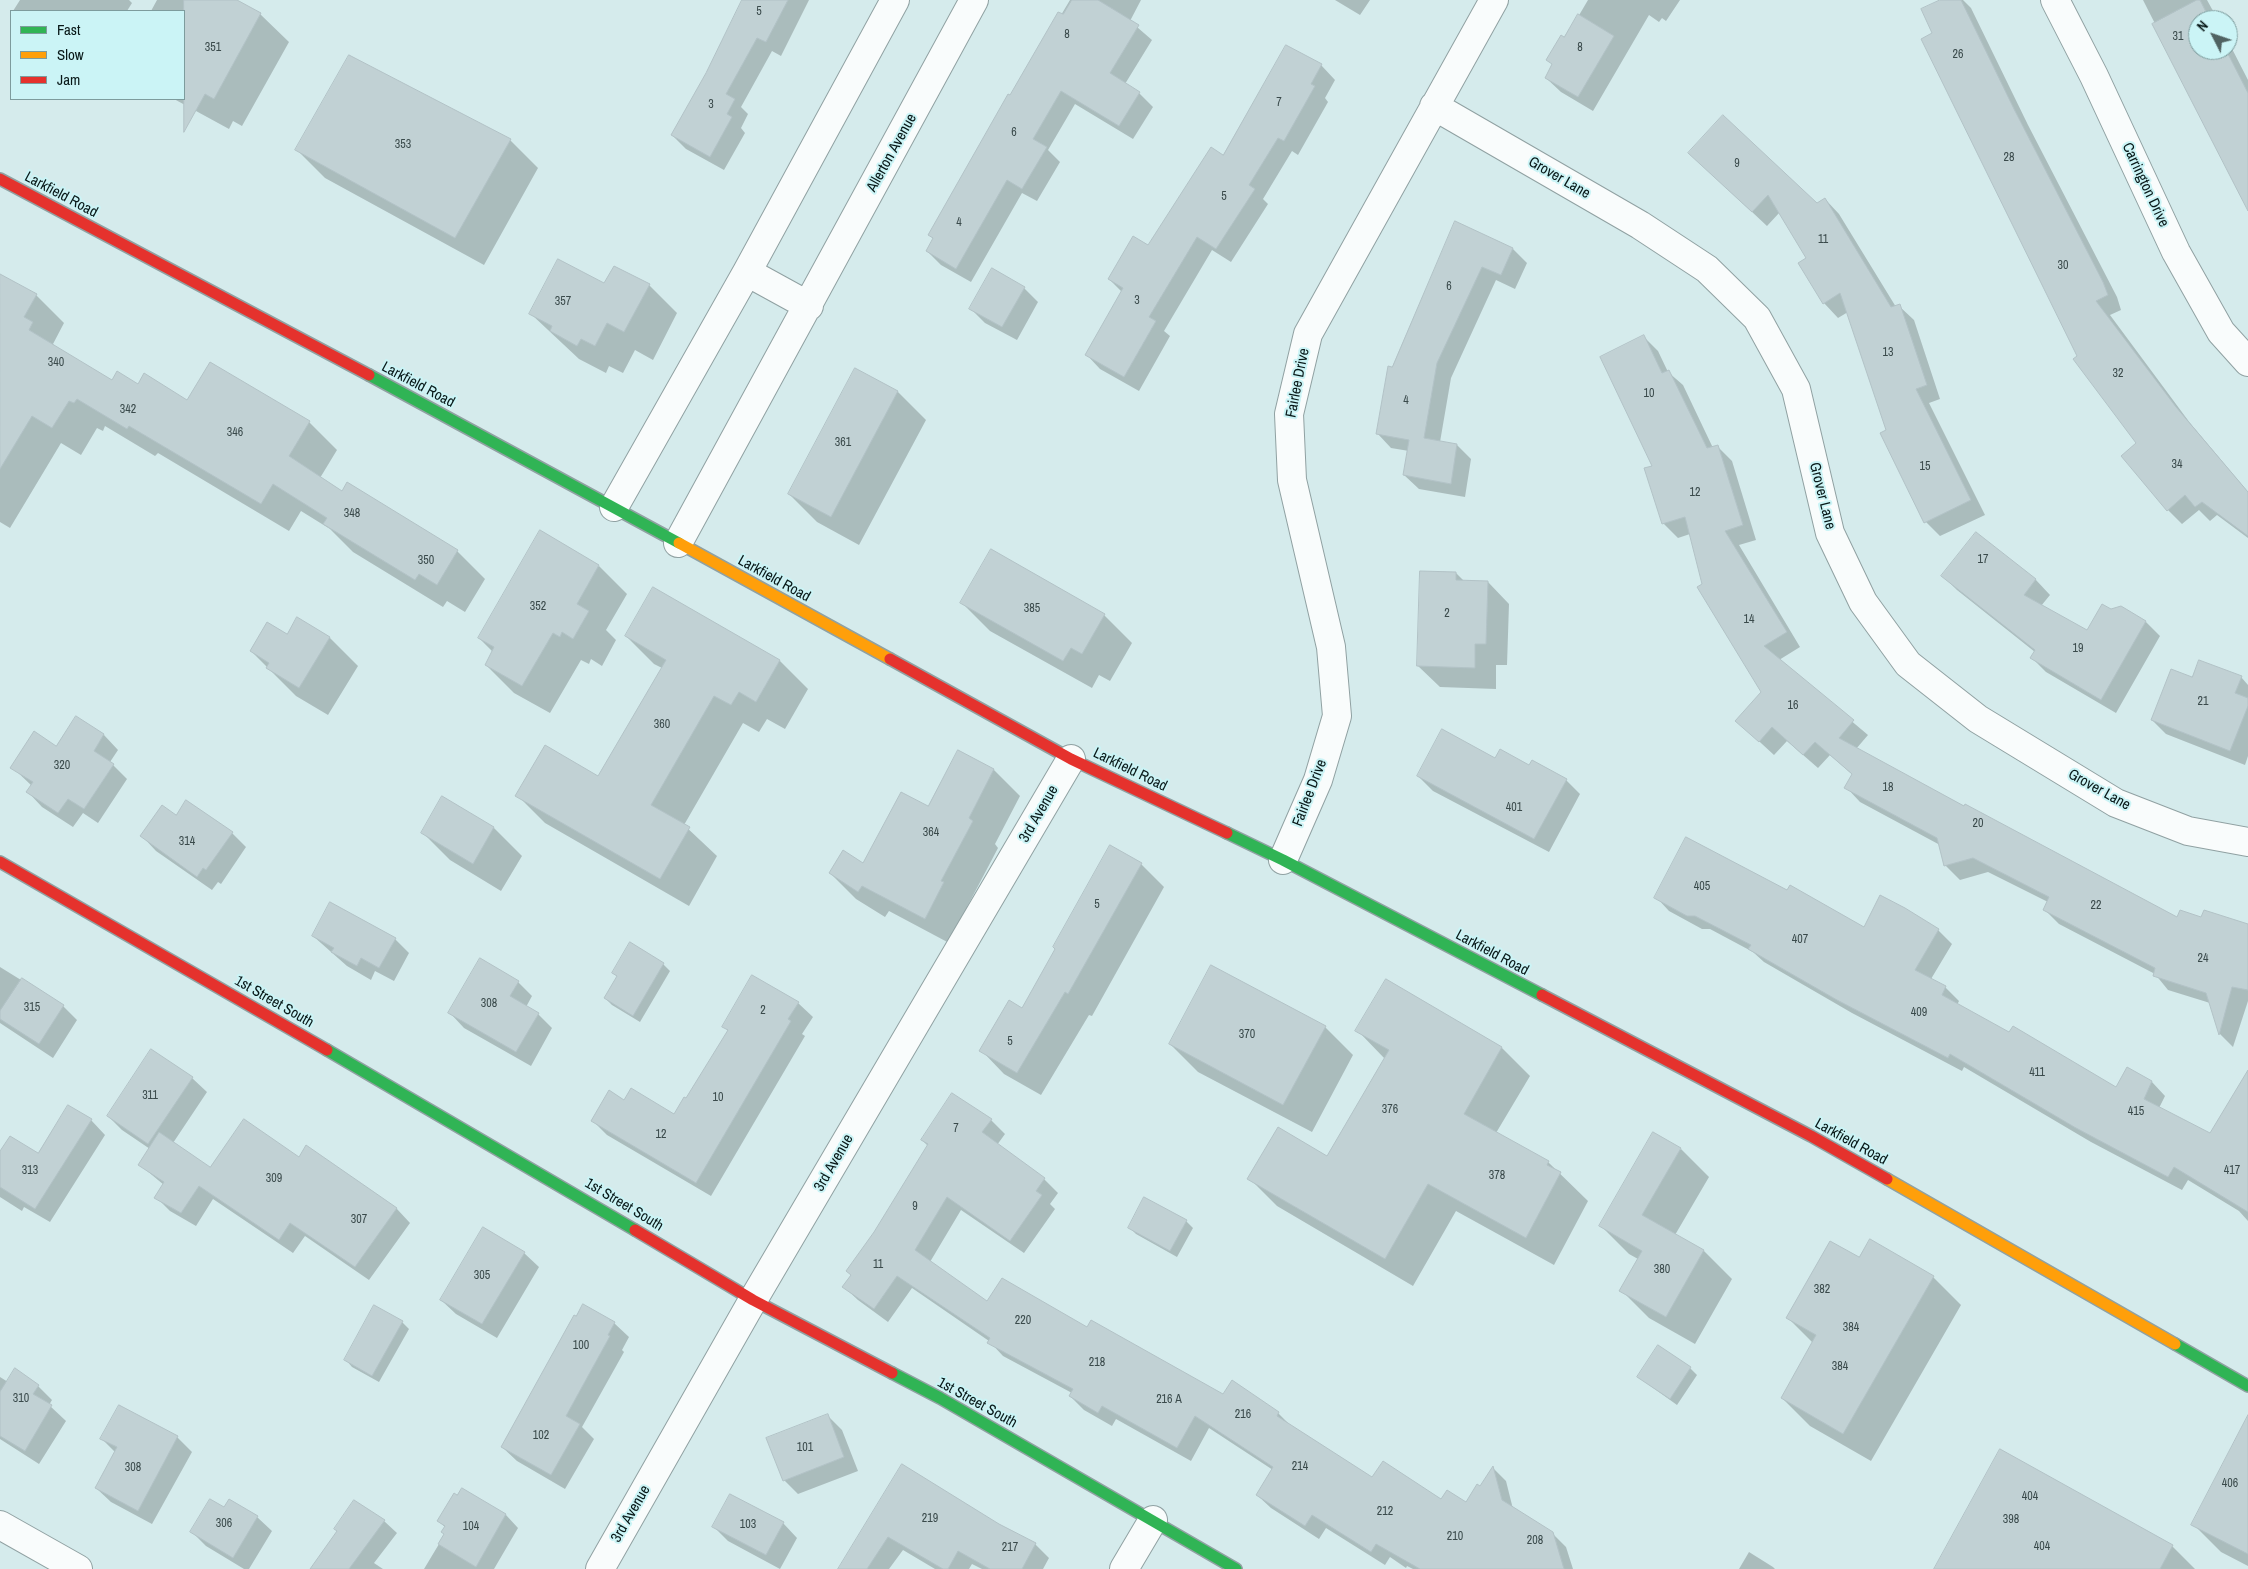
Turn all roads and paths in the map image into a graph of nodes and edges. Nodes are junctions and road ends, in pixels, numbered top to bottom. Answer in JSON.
{"nodes":[{"id":1,"x":894,"y":0,"type":"edge"},
{"id":2,"x":974,"y":0,"type":"edge"},
{"id":3,"x":1494,"y":0,"type":"edge"},
{"id":4,"x":2055,"y":0,"type":"edge"},
{"id":5,"x":1434,"y":106,"type":"junction"},
{"id":6,"x":0,"y":179,"type":"edge"},
{"id":7,"x":747,"y":272,"type":"junction"},
{"id":8,"x":808,"y":306,"type":"junction"},
{"id":9,"x":2248,"y":362,"type":"edge"},
{"id":10,"x":614,"y":507,"type":"junction"},
{"id":11,"x":678,"y":543,"type":"junction"},
{"id":12,"x":1071,"y":758,"type":"junction"},
{"id":13,"x":2248,"y":842,"type":"edge"},
{"id":14,"x":1283,"y":860,"type":"junction"},
{"id":15,"x":0,"y":862,"type":"edge"},
{"id":16,"x":753,"y":1300,"type":"junction"},
{"id":17,"x":2248,"y":1386,"type":"edge"},
{"id":18,"x":1153,"y":1520,"type":"junction"},
{"id":19,"x":0,"y":1525,"type":"edge"},
{"id":20,"x":78,"y":1569,"type":"edge"},
{"id":21,"x":600,"y":1569,"type":"edge"},
{"id":22,"x":1124,"y":1569,"type":"edge"},
{"id":23,"x":1236,"y":1569,"type":"edge"}],
"edges":[{"from":1,"to":7,"type":"street"},
{"from":2,"to":8,"type":"street","name":"Allerton Avenue"},
{"from":3,"to":5,"type":"street","name":"Fairlee Drive"},
{"from":4,"to":9,"type":"street","name":"Carrington Drive"},
{"from":5,"to":13,"type":"street","name":"Grover Lane"},
{"from":5,"to":14,"type":"street","name":"Fairlee Drive"},
{"from":6,"to":10,"type":"main road","name":"Larkfield Road"},
{"from":7,"to":8,"type":"street"},
{"from":7,"to":10,"type":"street"},
{"from":8,"to":11,"type":"street","name":"Allerton Avenue"},
{"from":10,"to":11,"type":"main road","name":"Larkfield Road"},
{"from":11,"to":12,"type":"main road","name":"Larkfield Road"},
{"from":12,"to":14,"type":"main road","name":"Larkfield Road"},
{"from":12,"to":16,"type":"street","name":"3rd Avenue"},
{"from":14,"to":17,"type":"main road","name":"Larkfield Road"},
{"from":15,"to":16,"type":"main road","name":"1st Street South"},
{"from":16,"to":18,"type":"main road","name":"1st Street South"},
{"from":16,"to":21,"type":"street","name":"3rd Avenue"},
{"from":18,"to":22,"type":"street"},
{"from":18,"to":23,"type":"main road","name":"1st Street South"},
{"from":19,"to":20,"type":"street"}]}
